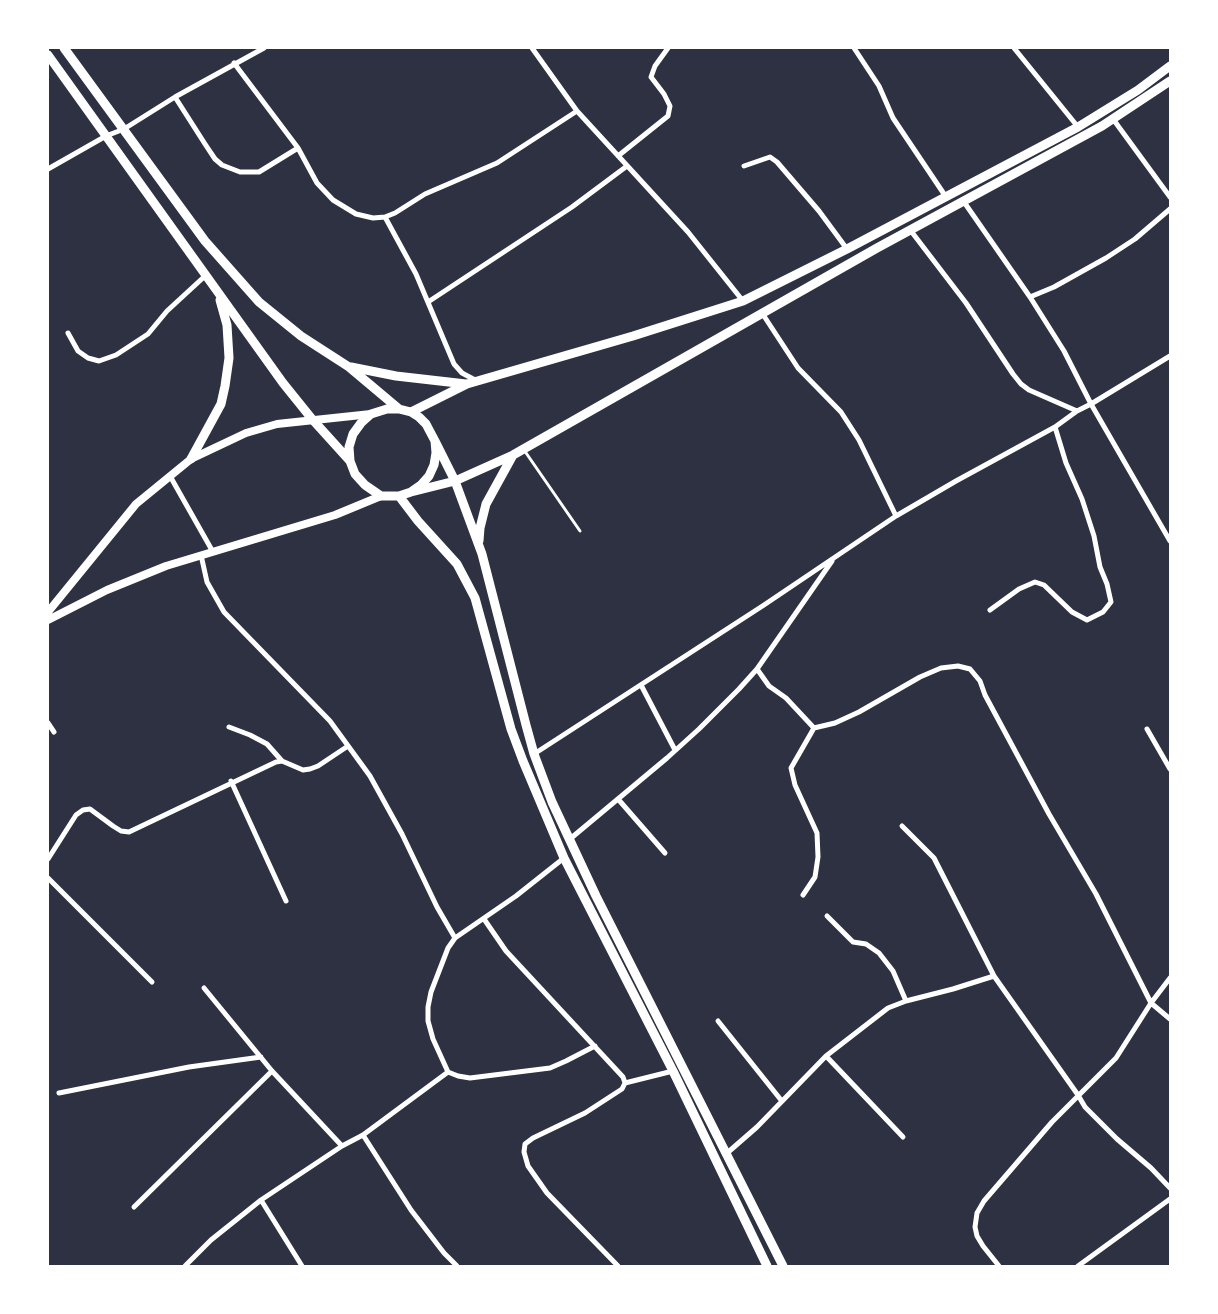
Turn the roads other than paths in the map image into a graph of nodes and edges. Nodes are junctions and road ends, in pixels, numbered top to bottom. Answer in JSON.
{"nodes":[{"id":1,"x":64,"y":48,"type":"edge"},
{"id":2,"x":264,"y":48,"type":"edge"},
{"id":3,"x":532,"y":48,"type":"edge"},
{"id":4,"x":668,"y":48,"type":"edge"},
{"id":5,"x":854,"y":48,"type":"edge"},
{"id":6,"x":1014,"y":48,"type":"edge"},
{"id":7,"x":48,"y":55,"type":"edge"},
{"id":8,"x":234,"y":63,"type":"junction"},
{"id":9,"x":1170,"y":66,"type":"edge"},
{"id":10,"x":1170,"y":81,"type":"edge"},
{"id":11,"x":175,"y":97,"type":"junction"},
{"id":12,"x":577,"y":110,"type":"junction"},
{"id":13,"x":1113,"y":119,"type":"junction"},
{"id":14,"x":1078,"y":127,"type":"junction"},
{"id":15,"x":124,"y":128,"type":"junction"},
{"id":16,"x":106,"y":136,"type":"junction"},
{"id":17,"x":298,"y":148,"type":"junction"},
{"id":18,"x":618,"y":156,"type":"junction"},
{"id":19,"x":627,"y":166,"type":"junction"},
{"id":20,"x":744,"y":166,"type":"dead end"},
{"id":21,"x":48,"y":169,"type":"edge"},
{"id":22,"x":946,"y":197,"type":"junction"},
{"id":23,"x":1170,"y":197,"type":"edge"},
{"id":24,"x":964,"y":202,"type":"junction"},
{"id":25,"x":1170,"y":209,"type":"edge"},
{"id":26,"x":385,"y":217,"type":"junction"},
{"id":27,"x":911,"y":231,"type":"junction"},
{"id":28,"x":847,"y":249,"type":"junction"},
{"id":29,"x":205,"y":276,"type":"junction"},
{"id":30,"x":219,"y":295,"type":"junction"},
{"id":31,"x":1030,"y":297,"type":"junction"},
{"id":32,"x":743,"y":301,"type":"junction"},
{"id":33,"x":428,"y":302,"type":"junction"},
{"id":34,"x":762,"y":313,"type":"junction"},
{"id":35,"x":68,"y":333,"type":"dead end"},
{"id":36,"x":1170,"y":356,"type":"edge"},
{"id":37,"x":349,"y":367,"type":"junction"},
{"id":38,"x":478,"y":382,"type":"junction"},
{"id":39,"x":466,"y":384,"type":"junction"},
{"id":40,"x":1091,"y":404,"type":"junction"},
{"id":41,"x":399,"y":409,"type":"junction"},
{"id":42,"x":1077,"y":411,"type":"junction"},
{"id":43,"x":411,"y":412,"type":"junction"},
{"id":44,"x":371,"y":414,"type":"junction"},
{"id":45,"x":312,"y":419,"type":"junction"},
{"id":46,"x":1055,"y":428,"type":"junction"},
{"id":47,"x":435,"y":441,"type":"junction"},
{"id":48,"x":524,"y":449,"type":"junction"},
{"id":49,"x":514,"y":455,"type":"junction"},
{"id":50,"x":191,"y":459,"type":"junction"},
{"id":51,"x":350,"y":461,"type":"junction"},
{"id":52,"x":170,"y":476,"type":"junction"},
{"id":53,"x":455,"y":481,"type":"junction"},
{"id":54,"x":411,"y":492,"type":"junction"},
{"id":55,"x":380,"y":496,"type":"junction"},
{"id":56,"x":399,"y":496,"type":"junction"},
{"id":57,"x":896,"y":516,"type":"junction"},
{"id":58,"x":580,"y":531,"type":"dead end"},
{"id":59,"x":1170,"y":540,"type":"edge"},
{"id":60,"x":478,"y":544,"type":"junction"},
{"id":61,"x":213,"y":552,"type":"junction"},
{"id":62,"x":201,"y":555,"type":"junction"},
{"id":63,"x":834,"y":557,"type":"junction"},
{"id":64,"x":990,"y":610,"type":"dead end"},
{"id":65,"x":48,"y":612,"type":"edge"},
{"id":66,"x":48,"y":620,"type":"edge"},
{"id":67,"x":757,"y":669,"type":"junction"},
{"id":68,"x":641,"y":685,"type":"junction"},
{"id":69,"x":48,"y":723,"type":"edge"},
{"id":70,"x":229,"y":727,"type":"dead end"},
{"id":71,"x":814,"y":728,"type":"junction"},
{"id":72,"x":1147,"y":729,"type":"dead end"},
{"id":73,"x":54,"y":732,"type":"dead end"},
{"id":74,"x":348,"y":746,"type":"junction"},
{"id":75,"x":675,"y":750,"type":"junction"},
{"id":76,"x":534,"y":754,"type":"junction"},
{"id":77,"x":282,"y":761,"type":"junction"},
{"id":78,"x":1170,"y":769,"type":"edge"},
{"id":79,"x":231,"y":782,"type":"junction"},
{"id":80,"x":618,"y":799,"type":"junction"},
{"id":81,"x":902,"y":826,"type":"dead end"},
{"id":82,"x":570,"y":840,"type":"junction"},
{"id":83,"x":665,"y":853,"type":"dead end"},
{"id":84,"x":564,"y":858,"type":"junction"},
{"id":85,"x":48,"y":859,"type":"edge"},
{"id":86,"x":48,"y":878,"type":"edge"},
{"id":87,"x":803,"y":895,"type":"dead end"},
{"id":88,"x":286,"y":901,"type":"dead end"},
{"id":89,"x":827,"y":916,"type":"dead end"},
{"id":90,"x":484,"y":919,"type":"junction"},
{"id":91,"x":455,"y":938,"type":"junction"},
{"id":92,"x":994,"y":976,"type":"junction"},
{"id":93,"x":1170,"y":978,"type":"edge"},
{"id":94,"x":152,"y":982,"type":"dead end"},
{"id":95,"x":204,"y":988,"type":"dead end"},
{"id":96,"x":906,"y":1001,"type":"junction"},
{"id":97,"x":1151,"y":1004,"type":"junction"},
{"id":98,"x":1170,"y":1019,"type":"edge"},
{"id":99,"x":718,"y":1022,"type":"dead end"},
{"id":100,"x":595,"y":1046,"type":"junction"},
{"id":101,"x":260,"y":1056,"type":"junction"},
{"id":102,"x":826,"y":1056,"type":"junction"},
{"id":103,"x":272,"y":1071,"type":"junction"},
{"id":104,"x":673,"y":1071,"type":"junction"},
{"id":105,"x":448,"y":1072,"type":"junction"},
{"id":106,"x":625,"y":1083,"type":"junction"},
{"id":107,"x":60,"y":1093,"type":"dead end"},
{"id":108,"x":1078,"y":1094,"type":"junction"},
{"id":109,"x":781,"y":1100,"type":"junction"},
{"id":110,"x":364,"y":1134,"type":"junction"},
{"id":111,"x":903,"y":1137,"type":"dead end"},
{"id":112,"x":342,"y":1146,"type":"junction"},
{"id":113,"x":725,"y":1155,"type":"junction"},
{"id":114,"x":1170,"y":1188,"type":"edge"},
{"id":115,"x":1170,"y":1198,"type":"edge"},
{"id":116,"x":262,"y":1200,"type":"junction"},
{"id":117,"x":134,"y":1207,"type":"dead end"},
{"id":118,"x":187,"y":1266,"type":"edge"},
{"id":119,"x":302,"y":1266,"type":"edge"},
{"id":120,"x":457,"y":1266,"type":"edge"},
{"id":121,"x":618,"y":1266,"type":"edge"},
{"id":122,"x":767,"y":1266,"type":"edge"},
{"id":123,"x":783,"y":1266,"type":"edge"},
{"id":124,"x":1000,"y":1266,"type":"edge"},
{"id":125,"x":1078,"y":1266,"type":"edge"}],
"edges":[{"from":1,"to":15,"type":"main road"},
{"from":2,"to":8,"type":"street"},
{"from":3,"to":12,"type":"street"},
{"from":4,"to":18,"type":"street"},
{"from":5,"to":22,"type":"street"},
{"from":6,"to":14,"type":"street"},
{"from":7,"to":16,"type":"main road"},
{"from":8,"to":11,"type":"street"},
{"from":8,"to":17,"type":"street"},
{"from":9,"to":14,"type":"main road"},
{"from":10,"to":13,"type":"main road"},
{"from":11,"to":15,"type":"street"},
{"from":11,"to":17,"type":"street"},
{"from":12,"to":18,"type":"street"},
{"from":12,"to":26,"type":"street"},
{"from":13,"to":23,"type":"street"},
{"from":13,"to":24,"type":"main road"},
{"from":14,"to":22,"type":"main road"},
{"from":15,"to":16,"type":"street"},
{"from":15,"to":37,"type":"main road"},
{"from":16,"to":21,"type":"street"},
{"from":16,"to":29,"type":"main road"},
{"from":17,"to":26,"type":"street"},
{"from":18,"to":19,"type":"street"},
{"from":19,"to":32,"type":"street"},
{"from":19,"to":33,"type":"street"},
{"from":20,"to":28,"type":"street"},
{"from":22,"to":28,"type":"main road"},
{"from":24,"to":27,"type":"main road"},
{"from":24,"to":31,"type":"street"},
{"from":25,"to":31,"type":"street"},
{"from":26,"to":33,"type":"street"},
{"from":27,"to":34,"type":"main road"},
{"from":27,"to":42,"type":"street"},
{"from":28,"to":32,"type":"main road"},
{"from":29,"to":30,"type":"main road"},
{"from":29,"to":35,"type":"street"},
{"from":30,"to":45,"type":"main road"},
{"from":30,"to":50,"type":"main road"},
{"from":31,"to":40,"type":"street"},
{"from":32,"to":38,"type":"main road"},
{"from":33,"to":38,"type":"street"},
{"from":34,"to":48,"type":"main road"},
{"from":34,"to":57,"type":"street"},
{"from":36,"to":40,"type":"street"},
{"from":37,"to":39,"type":"main road"},
{"from":37,"to":41,"type":"main road"},
{"from":38,"to":39,"type":"main road"},
{"from":39,"to":43,"type":"main road"},
{"from":40,"to":42,"type":"street"},
{"from":40,"to":59,"type":"street"},
{"from":41,"to":43,"type":"main road"},
{"from":41,"to":44,"type":"main road"},
{"from":42,"to":46,"type":"street"},
{"from":43,"to":47,"type":"main road"},
{"from":44,"to":45,"type":"street"},
{"from":44,"to":51,"type":"main road"},
{"from":45,"to":50,"type":"street"},
{"from":45,"to":51,"type":"main road"},
{"from":46,"to":57,"type":"street"},
{"from":46,"to":64,"type":"street"},
{"from":47,"to":53,"type":"main road"},
{"from":47,"to":54,"type":"main road"},
{"from":48,"to":49,"type":"main road"},
{"from":48,"to":58,"type":"lane"},
{"from":49,"to":53,"type":"main road"},
{"from":49,"to":60,"type":"main road"},
{"from":50,"to":52,"type":"street"},
{"from":51,"to":55,"type":"main road"},
{"from":52,"to":61,"type":"street"},
{"from":52,"to":65,"type":"street"},
{"from":53,"to":54,"type":"main road"},
{"from":53,"to":60,"type":"main road"},
{"from":54,"to":56,"type":"main road"},
{"from":55,"to":56,"type":"main road"},
{"from":55,"to":61,"type":"street"},
{"from":56,"to":84,"type":"main road"},
{"from":57,"to":63,"type":"street"},
{"from":60,"to":76,"type":"main road"},
{"from":61,"to":62,"type":"street"},
{"from":62,"to":66,"type":"street"},
{"from":62,"to":74,"type":"street"},
{"from":63,"to":67,"type":"street"},
{"from":63,"to":68,"type":"street"},
{"from":67,"to":71,"type":"street"},
{"from":67,"to":75,"type":"street"},
{"from":68,"to":75,"type":"street"},
{"from":68,"to":76,"type":"street"},
{"from":69,"to":73,"type":"street"},
{"from":70,"to":77,"type":"street"},
{"from":71,"to":87,"type":"street"},
{"from":71,"to":97,"type":"street"},
{"from":72,"to":78,"type":"street"},
{"from":74,"to":77,"type":"street"},
{"from":74,"to":91,"type":"street"},
{"from":75,"to":80,"type":"street"},
{"from":76,"to":82,"type":"main road"},
{"from":77,"to":79,"type":"street"},
{"from":79,"to":85,"type":"street"},
{"from":79,"to":88,"type":"street"},
{"from":80,"to":82,"type":"street"},
{"from":80,"to":83,"type":"street"},
{"from":81,"to":92,"type":"street"},
{"from":82,"to":113,"type":"main road"},
{"from":84,"to":90,"type":"street"},
{"from":84,"to":104,"type":"main road"},
{"from":86,"to":94,"type":"street"},
{"from":89,"to":96,"type":"street"},
{"from":90,"to":91,"type":"street"},
{"from":90,"to":100,"type":"street"},
{"from":91,"to":105,"type":"street"},
{"from":92,"to":96,"type":"street"},
{"from":92,"to":108,"type":"street"},
{"from":93,"to":97,"type":"street"},
{"from":95,"to":101,"type":"street"},
{"from":96,"to":102,"type":"street"},
{"from":97,"to":98,"type":"street"},
{"from":97,"to":108,"type":"street"},
{"from":99,"to":109,"type":"street"},
{"from":100,"to":105,"type":"street"},
{"from":100,"to":106,"type":"street"},
{"from":101,"to":103,"type":"street"},
{"from":101,"to":107,"type":"street"},
{"from":102,"to":109,"type":"street"},
{"from":102,"to":111,"type":"street"},
{"from":103,"to":112,"type":"street"},
{"from":103,"to":117,"type":"street"},
{"from":104,"to":106,"type":"street"},
{"from":104,"to":122,"type":"main road"},
{"from":105,"to":110,"type":"street"},
{"from":106,"to":121,"type":"street"},
{"from":108,"to":114,"type":"street"},
{"from":108,"to":124,"type":"street"},
{"from":109,"to":113,"type":"street"},
{"from":110,"to":112,"type":"street"},
{"from":110,"to":120,"type":"street"},
{"from":112,"to":116,"type":"street"},
{"from":113,"to":123,"type":"main road"},
{"from":115,"to":125,"type":"street"},
{"from":116,"to":118,"type":"street"},
{"from":116,"to":119,"type":"street"}]}
